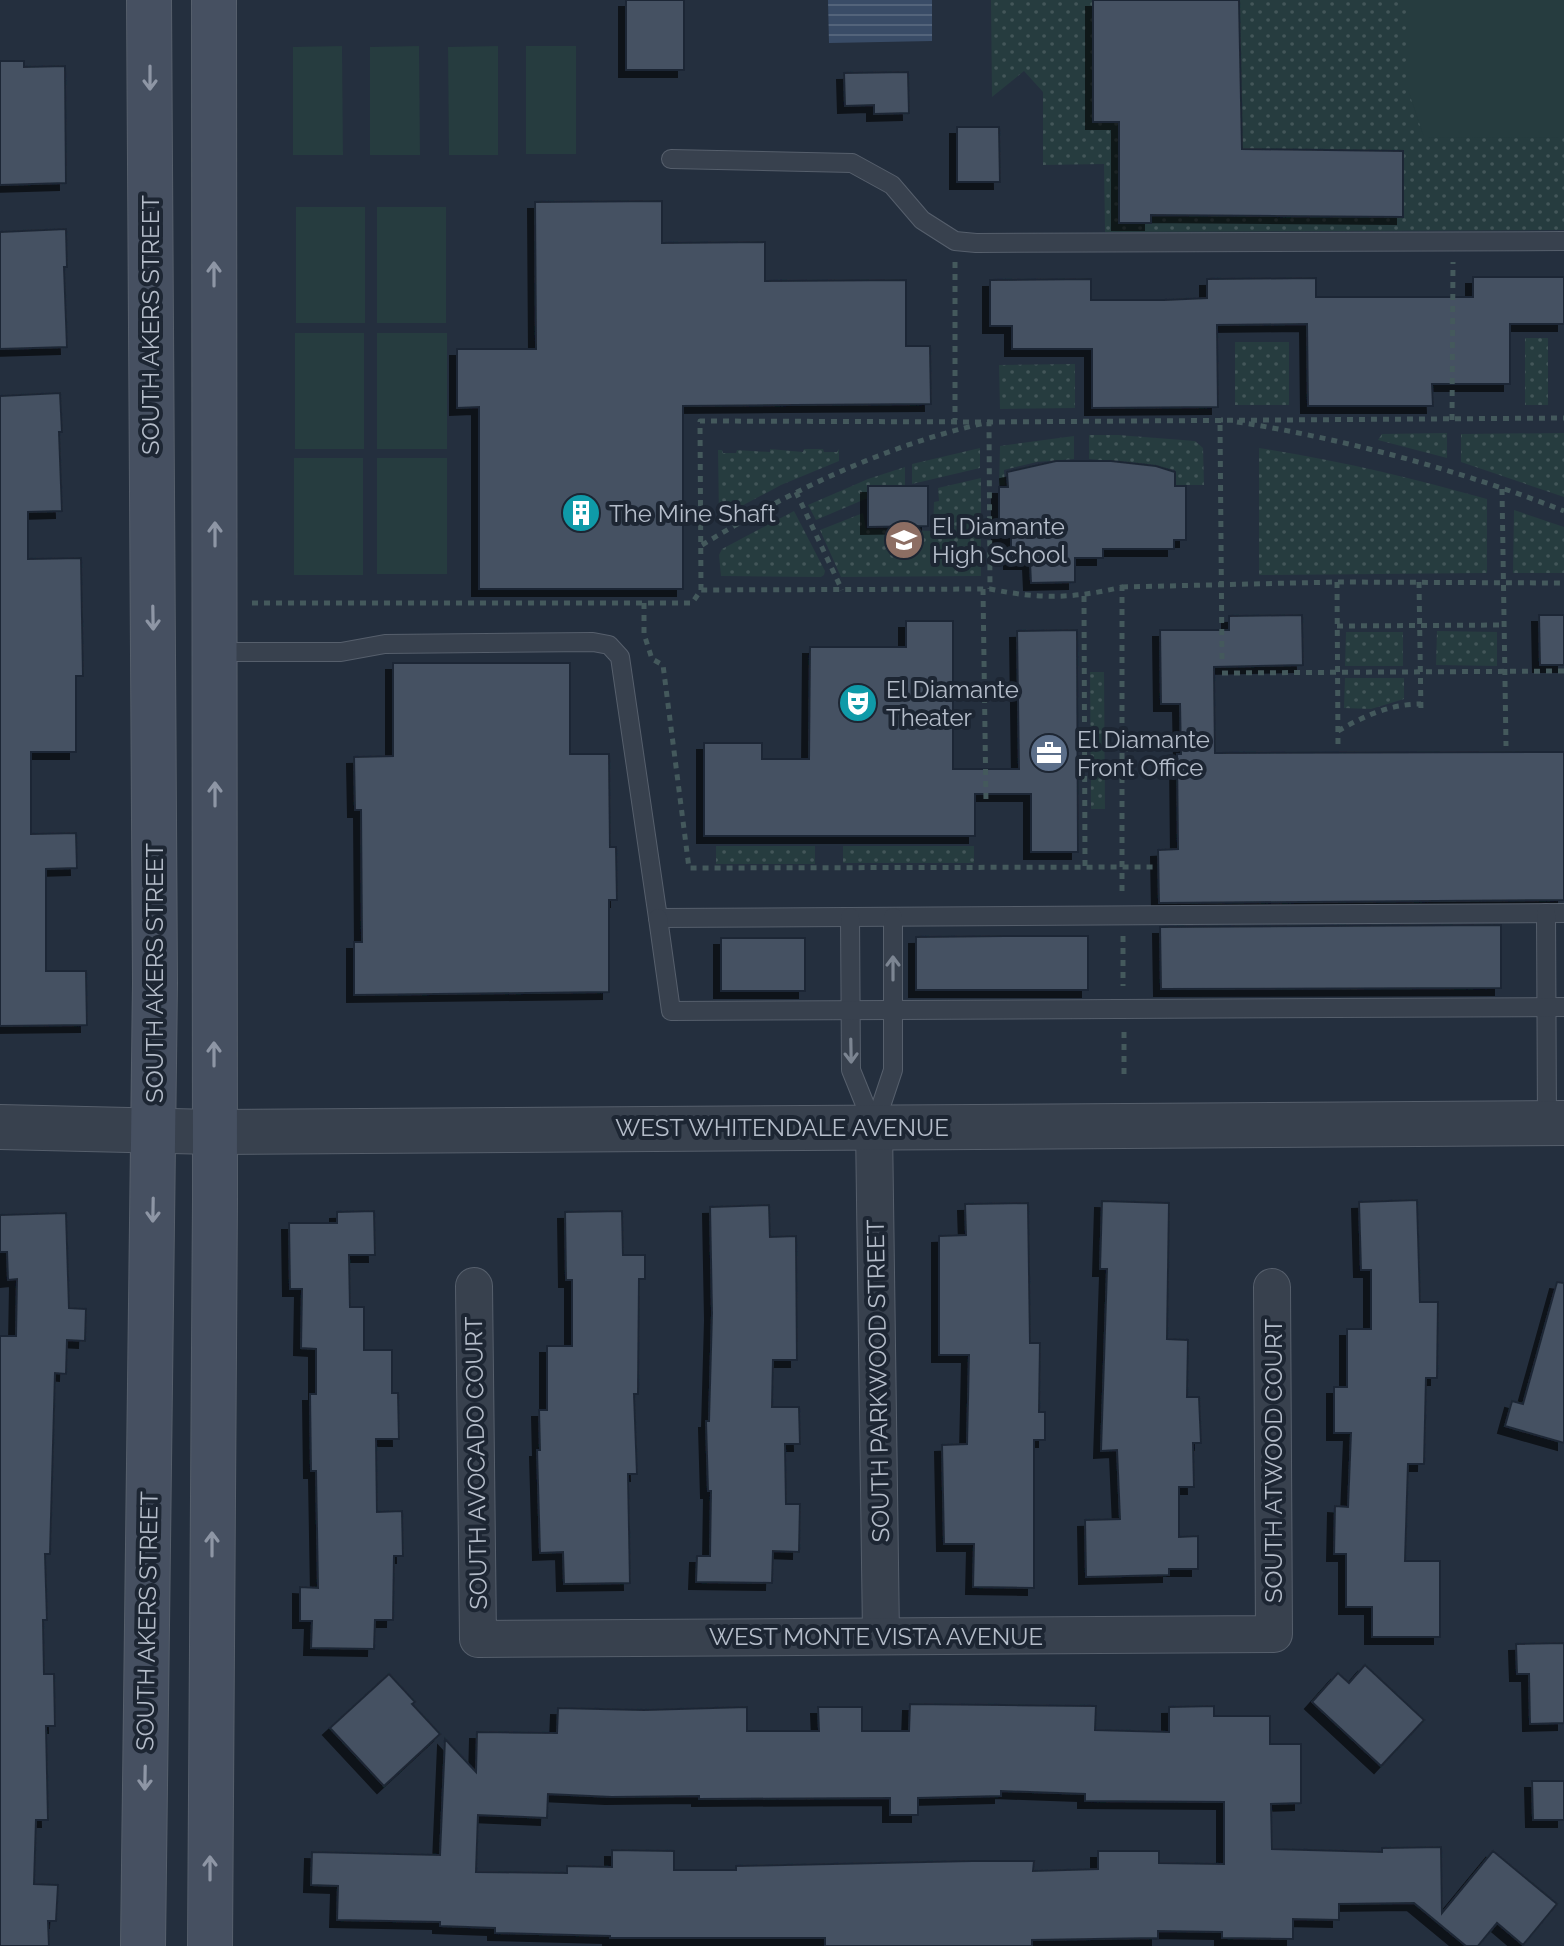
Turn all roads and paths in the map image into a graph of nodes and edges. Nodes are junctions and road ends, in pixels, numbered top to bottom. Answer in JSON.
{"nodes":[{"id":1,"x":149,"y":0,"type":"edge"},
{"id":2,"x":214,"y":0,"type":"edge"},
{"id":3,"x":671,"y":159,"type":"dead end"},
{"id":4,"x":955,"y":241,"type":"junction"},
{"id":5,"x":1453,"y":241,"type":"junction"},
{"id":6,"x":1564,"y":241,"type":"edge"},
{"id":7,"x":1564,"y":418,"type":"edge"},
{"id":8,"x":955,"y":420,"type":"junction"},
{"id":9,"x":1220,"y":420,"type":"junction"},
{"id":10,"x":1452,"y":420,"type":"junction"},
{"id":11,"x":989,"y":422,"type":"junction"},
{"id":12,"x":1502,"y":489,"type":"junction"},
{"id":13,"x":796,"y":492,"type":"junction"},
{"id":14,"x":1564,"y":511,"type":"edge"},
{"id":15,"x":701,"y":546,"type":"junction"},
{"id":16,"x":1337,"y":582,"type":"junction"},
{"id":17,"x":1419,"y":582,"type":"junction"},
{"id":18,"x":1503,"y":583,"type":"junction"},
{"id":19,"x":1564,"y":583,"type":"edge"},
{"id":20,"x":1221,"y":585,"type":"junction"},
{"id":21,"x":1122,"y":587,"type":"junction"},
{"id":22,"x":986,"y":589,"type":"junction"},
{"id":23,"x":701,"y":590,"type":"junction"},
{"id":24,"x":842,"y":590,"type":"junction"},
{"id":25,"x":1084,"y":596,"type":"junction"},
{"id":26,"x":252,"y":603,"type":"dead end"},
{"id":27,"x":644,"y":603,"type":"junction"},
{"id":28,"x":1419,"y":625,"type":"junction"},
{"id":29,"x":1504,"y":625,"type":"junction"},
{"id":30,"x":1337,"y":626,"type":"junction"},
{"id":31,"x":215,"y":652,"type":"junction"},
{"id":32,"x":1222,"y":659,"type":"dead end"},
{"id":33,"x":1504,"y":671,"type":"junction"},
{"id":34,"x":1564,"y":671,"type":"edge"},
{"id":35,"x":1337,"y":672,"type":"junction"},
{"id":36,"x":1420,"y":672,"type":"junction"},
{"id":37,"x":1222,"y":673,"type":"dead end"},
{"id":38,"x":1421,"y":704,"type":"junction"},
{"id":39,"x":1421,"y":713,"type":"dead end"},
{"id":40,"x":1338,"y":731,"type":"junction"},
{"id":41,"x":1338,"y":746,"type":"dead end"},
{"id":42,"x":1506,"y":746,"type":"dead end"},
{"id":43,"x":1184,"y":748,"type":"dead end"},
{"id":44,"x":1122,"y":749,"type":"junction"},
{"id":45,"x":986,"y":803,"type":"dead end"},
{"id":46,"x":1154,"y":867,"type":"dead end"},
{"id":47,"x":1085,"y":868,"type":"junction"},
{"id":48,"x":1122,"y":868,"type":"junction"},
{"id":49,"x":1555,"y":913,"type":"edge"},
{"id":50,"x":1122,"y":916,"type":"junction"},
{"id":51,"x":850,"y":917,"type":"junction"},
{"id":52,"x":893,"y":917,"type":"junction"},
{"id":53,"x":658,"y":918,"type":"junction"},
{"id":54,"x":1556,"y":1007,"type":"edge"},
{"id":55,"x":851,"y":1009,"type":"junction"},
{"id":56,"x":893,"y":1009,"type":"junction"},
{"id":57,"x":1555,"y":1123,"type":"edge"},
{"id":58,"x":0,"y":1127,"type":"edge"},
{"id":59,"x":874,"y":1127,"type":"junction"},
{"id":60,"x":153,"y":1132,"type":"junction"},
{"id":61,"x":214,"y":1132,"type":"junction"},
{"id":62,"x":474,"y":1286,"type":"dead end"},
{"id":63,"x":1272,"y":1287,"type":"dead end"},
{"id":64,"x":1274,"y":1634,"type":"joint"},
{"id":65,"x":881,"y":1635,"type":"junction"},
{"id":66,"x":478,"y":1639,"type":"joint"},
{"id":67,"x":143,"y":1946,"type":"edge"},
{"id":68,"x":210,"y":1946,"type":"edge"}],
"edges":[{"from":1,"to":60,"type":"main road","name":"SOUTH AKERS STREET","one_way":true},
{"from":31,"to":2,"type":"main road","one_way":true},
{"from":3,"to":4,"type":"lane"},
{"from":4,"to":5,"type":"lane"},
{"from":4,"to":8,"type":"path"},
{"from":5,"to":6,"type":"lane"},
{"from":5,"to":10,"type":"path"},
{"from":7,"to":10,"type":"path"},
{"from":8,"to":11,"type":"path"},
{"from":8,"to":15,"type":"path"},
{"from":9,"to":10,"type":"path"},
{"from":9,"to":11,"type":"path"},
{"from":9,"to":12,"type":"path"},
{"from":9,"to":20,"type":"path"},
{"from":11,"to":13,"type":"path"},
{"from":11,"to":22,"type":"path"},
{"from":12,"to":14,"type":"path"},
{"from":12,"to":18,"type":"path"},
{"from":13,"to":15,"type":"path"},
{"from":13,"to":24,"type":"path"},
{"from":15,"to":23,"type":"path"},
{"from":16,"to":17,"type":"path"},
{"from":16,"to":20,"type":"path"},
{"from":16,"to":30,"type":"path"},
{"from":17,"to":18,"type":"path"},
{"from":17,"to":28,"type":"path"},
{"from":18,"to":19,"type":"path"},
{"from":18,"to":29,"type":"path"},
{"from":20,"to":21,"type":"path"},
{"from":20,"to":32,"type":"path"},
{"from":21,"to":25,"type":"path"},
{"from":21,"to":44,"type":"path"},
{"from":22,"to":24,"type":"path"},
{"from":22,"to":25,"type":"path"},
{"from":22,"to":45,"type":"path"},
{"from":23,"to":24,"type":"path"},
{"from":23,"to":27,"type":"path"},
{"from":25,"to":47,"type":"path"},
{"from":26,"to":27,"type":"path"},
{"from":27,"to":47,"type":"path"},
{"from":28,"to":29,"type":"path"},
{"from":28,"to":30,"type":"path"},
{"from":28,"to":36,"type":"path"},
{"from":29,"to":33,"type":"path"},
{"from":30,"to":35,"type":"path"},
{"from":31,"to":53,"type":"lane"},
{"from":61,"to":31,"type":"main road","one_way":true},
{"from":33,"to":34,"type":"path"},
{"from":33,"to":36,"type":"path"},
{"from":33,"to":42,"type":"path"},
{"from":35,"to":36,"type":"path"},
{"from":35,"to":37,"type":"path"},
{"from":35,"to":40,"type":"path"},
{"from":36,"to":38,"type":"path"},
{"from":38,"to":39,"type":"path"},
{"from":38,"to":40,"type":"path"},
{"from":40,"to":41,"type":"path"},
{"from":43,"to":44,"type":"path"},
{"from":44,"to":48,"type":"path"},
{"from":46,"to":48,"type":"path"},
{"from":47,"to":48,"type":"path"},
{"from":48,"to":50,"type":"path"},
{"from":49,"to":50,"type":"lane"},
{"from":49,"to":54,"type":"lane"},
{"from":50,"to":52,"type":"lane"},
{"from":51,"to":52,"type":"lane"},
{"from":51,"to":53,"type":"lane"},
{"from":51,"to":55,"type":"lane"},
{"from":56,"to":52,"type":"lane","one_way":true},
{"from":53,"to":55,"type":"lane"},
{"from":54,"to":56,"type":"lane"},
{"from":54,"to":57,"type":"lane"},
{"from":55,"to":56,"type":"lane"},
{"from":55,"to":59,"type":"lane","one_way":true},
{"from":56,"to":59,"type":"lane"},
{"from":57,"to":59,"type":"street","name":"WEST WHITENDALE AVENUE"},
{"from":58,"to":60,"type":"street","name":"WEST WHITENDALE AVENUE"},
{"from":59,"to":61,"type":"street","name":"WEST WHITENDALE AVENUE"},
{"from":59,"to":65,"type":"street","name":"SOUTH PARKWOOD STREET"},
{"from":60,"to":61,"type":"street","name":"WEST WHITENDALE AVENUE"},
{"from":60,"to":67,"type":"main road","name":"SOUTH AKERS STREET","one_way":true},
{"from":68,"to":61,"type":"main road","one_way":true},
{"from":62,"to":66,"type":"street","name":"SOUTH AVOCADO COURT"},
{"from":63,"to":64,"type":"street","name":"SOUTH ATWOOD COURT"},
{"from":64,"to":65,"type":"street","name":"WEST MONTE VISTA AVENUE"},
{"from":65,"to":66,"type":"street","name":"WEST MONTE VISTA AVENUE"}]}
